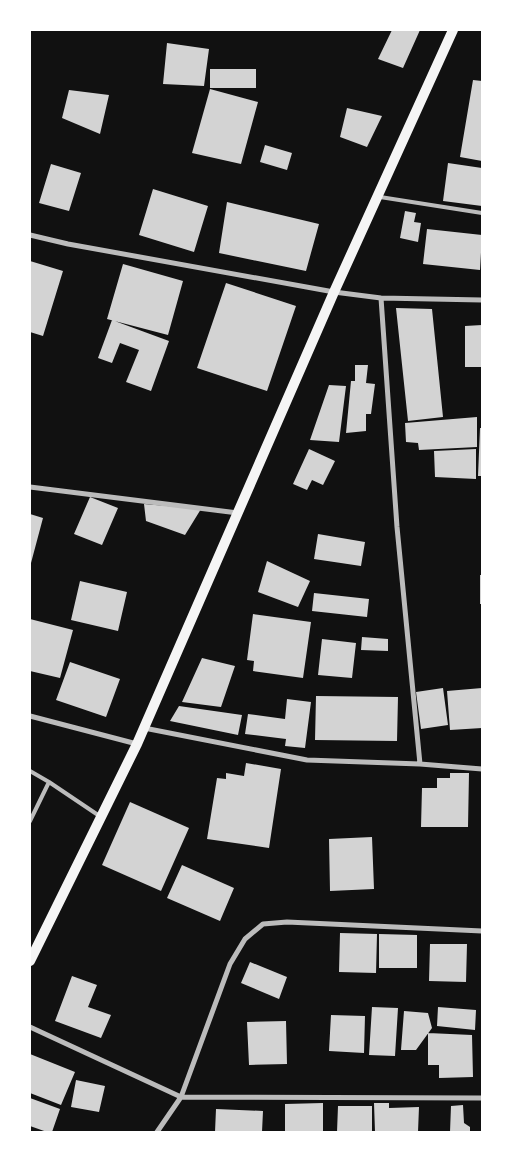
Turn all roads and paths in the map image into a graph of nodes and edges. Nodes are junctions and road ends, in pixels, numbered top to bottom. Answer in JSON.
{"nodes":[{"id":1,"x":453,"y":30,"type":"edge"},
{"id":2,"x":377,"y":196,"type":"junction"},
{"id":3,"x":482,"y":213,"type":"edge"},
{"id":4,"x":30,"y":235,"type":"edge"},
{"id":5,"x":334,"y":292,"type":"junction"},
{"id":6,"x":381,"y":298,"type":"junction"},
{"id":7,"x":482,"y":300,"type":"edge"},
{"id":8,"x":30,"y":487,"type":"edge"},
{"id":9,"x":238,"y":513,"type":"junction"},
{"id":10,"x":30,"y":716,"type":"edge"},
{"id":11,"x":143,"y":728,"type":"junction"},
{"id":12,"x":137,"y":744,"type":"junction"},
{"id":13,"x":420,"y":764,"type":"junction"},
{"id":14,"x":482,"y":769,"type":"edge"},
{"id":15,"x":30,"y":771,"type":"edge"},
{"id":16,"x":49,"y":782,"type":"junction"},
{"id":17,"x":100,"y":817,"type":"junction"},
{"id":18,"x":30,"y":821,"type":"edge"},
{"id":19,"x":482,"y":931,"type":"edge"},
{"id":20,"x":30,"y":961,"type":"edge"},
{"id":21,"x":30,"y":1027,"type":"edge"},
{"id":22,"x":181,"y":1097,"type":"junction"},
{"id":23,"x":482,"y":1098,"type":"edge"},
{"id":24,"x":156,"y":1132,"type":"edge"}],
"edges":[{"from":1,"to":2,"type":"main road"},
{"from":2,"to":3,"type":"lane"},
{"from":2,"to":5,"type":"main road"},
{"from":4,"to":5,"type":"street"},
{"from":5,"to":6,"type":"street"},
{"from":5,"to":9,"type":"main road"},
{"from":6,"to":7,"type":"street"},
{"from":6,"to":13,"type":"street"},
{"from":8,"to":9,"type":"street"},
{"from":9,"to":11,"type":"main road"},
{"from":10,"to":12,"type":"street"},
{"from":11,"to":12,"type":"main road"},
{"from":11,"to":13,"type":"street"},
{"from":12,"to":17,"type":"main road"},
{"from":13,"to":14,"type":"street"},
{"from":15,"to":16,"type":"lane"},
{"from":16,"to":17,"type":"lane"},
{"from":16,"to":18,"type":"lane"},
{"from":17,"to":20,"type":"main road"},
{"from":19,"to":22,"type":"street"},
{"from":21,"to":22,"type":"street"},
{"from":22,"to":23,"type":"street"},
{"from":22,"to":24,"type":"street"}]}
